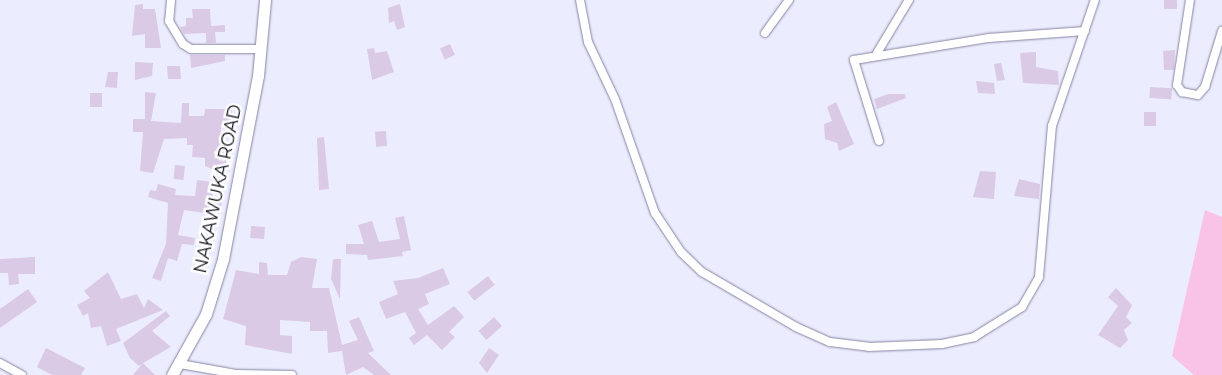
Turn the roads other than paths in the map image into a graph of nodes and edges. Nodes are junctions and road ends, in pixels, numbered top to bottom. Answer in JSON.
{"nodes":[{"id":1,"x":171,"y":0,"type":"edge"},
{"id":2,"x":265,"y":0,"type":"edge"},
{"id":3,"x":580,"y":0,"type":"edge"},
{"id":4,"x":789,"y":0,"type":"edge"},
{"id":5,"x":909,"y":0,"type":"edge"},
{"id":6,"x":1095,"y":0,"type":"edge"},
{"id":7,"x":1190,"y":0,"type":"edge"},
{"id":8,"x":1085,"y":31,"type":"junction"},
{"id":9,"x":1222,"y":31,"type":"edge"},
{"id":10,"x":765,"y":33,"type":"dead end"},
{"id":11,"x":261,"y":49,"type":"junction"},
{"id":12,"x":877,"y":53,"type":"junction"},
{"id":13,"x":879,"y":141,"type":"dead end"},
{"id":14,"x":0,"y":362,"type":"edge"},
{"id":15,"x":180,"y":364,"type":"junction"},
{"id":16,"x":22,"y":375,"type":"edge"},
{"id":17,"x":172,"y":375,"type":"edge"},
{"id":18,"x":292,"y":375,"type":"edge"}],
"edges":[{"from":1,"to":11,"type":"street"},
{"from":2,"to":11,"type":"main road","name":"NAKAWUKA ROAD"},
{"from":3,"to":8,"type":"street"},
{"from":4,"to":10,"type":"street"},
{"from":5,"to":12,"type":"street"},
{"from":6,"to":8,"type":"street"},
{"from":7,"to":9,"type":"street"},
{"from":8,"to":12,"type":"street"},
{"from":11,"to":15,"type":"main road","name":"NAKAWUKA ROAD"},
{"from":12,"to":13,"type":"street"},
{"from":14,"to":16,"type":"street"},
{"from":15,"to":17,"type":"main road","name":"NAKAWUKA ROAD"},
{"from":15,"to":18,"type":"street"}]}
